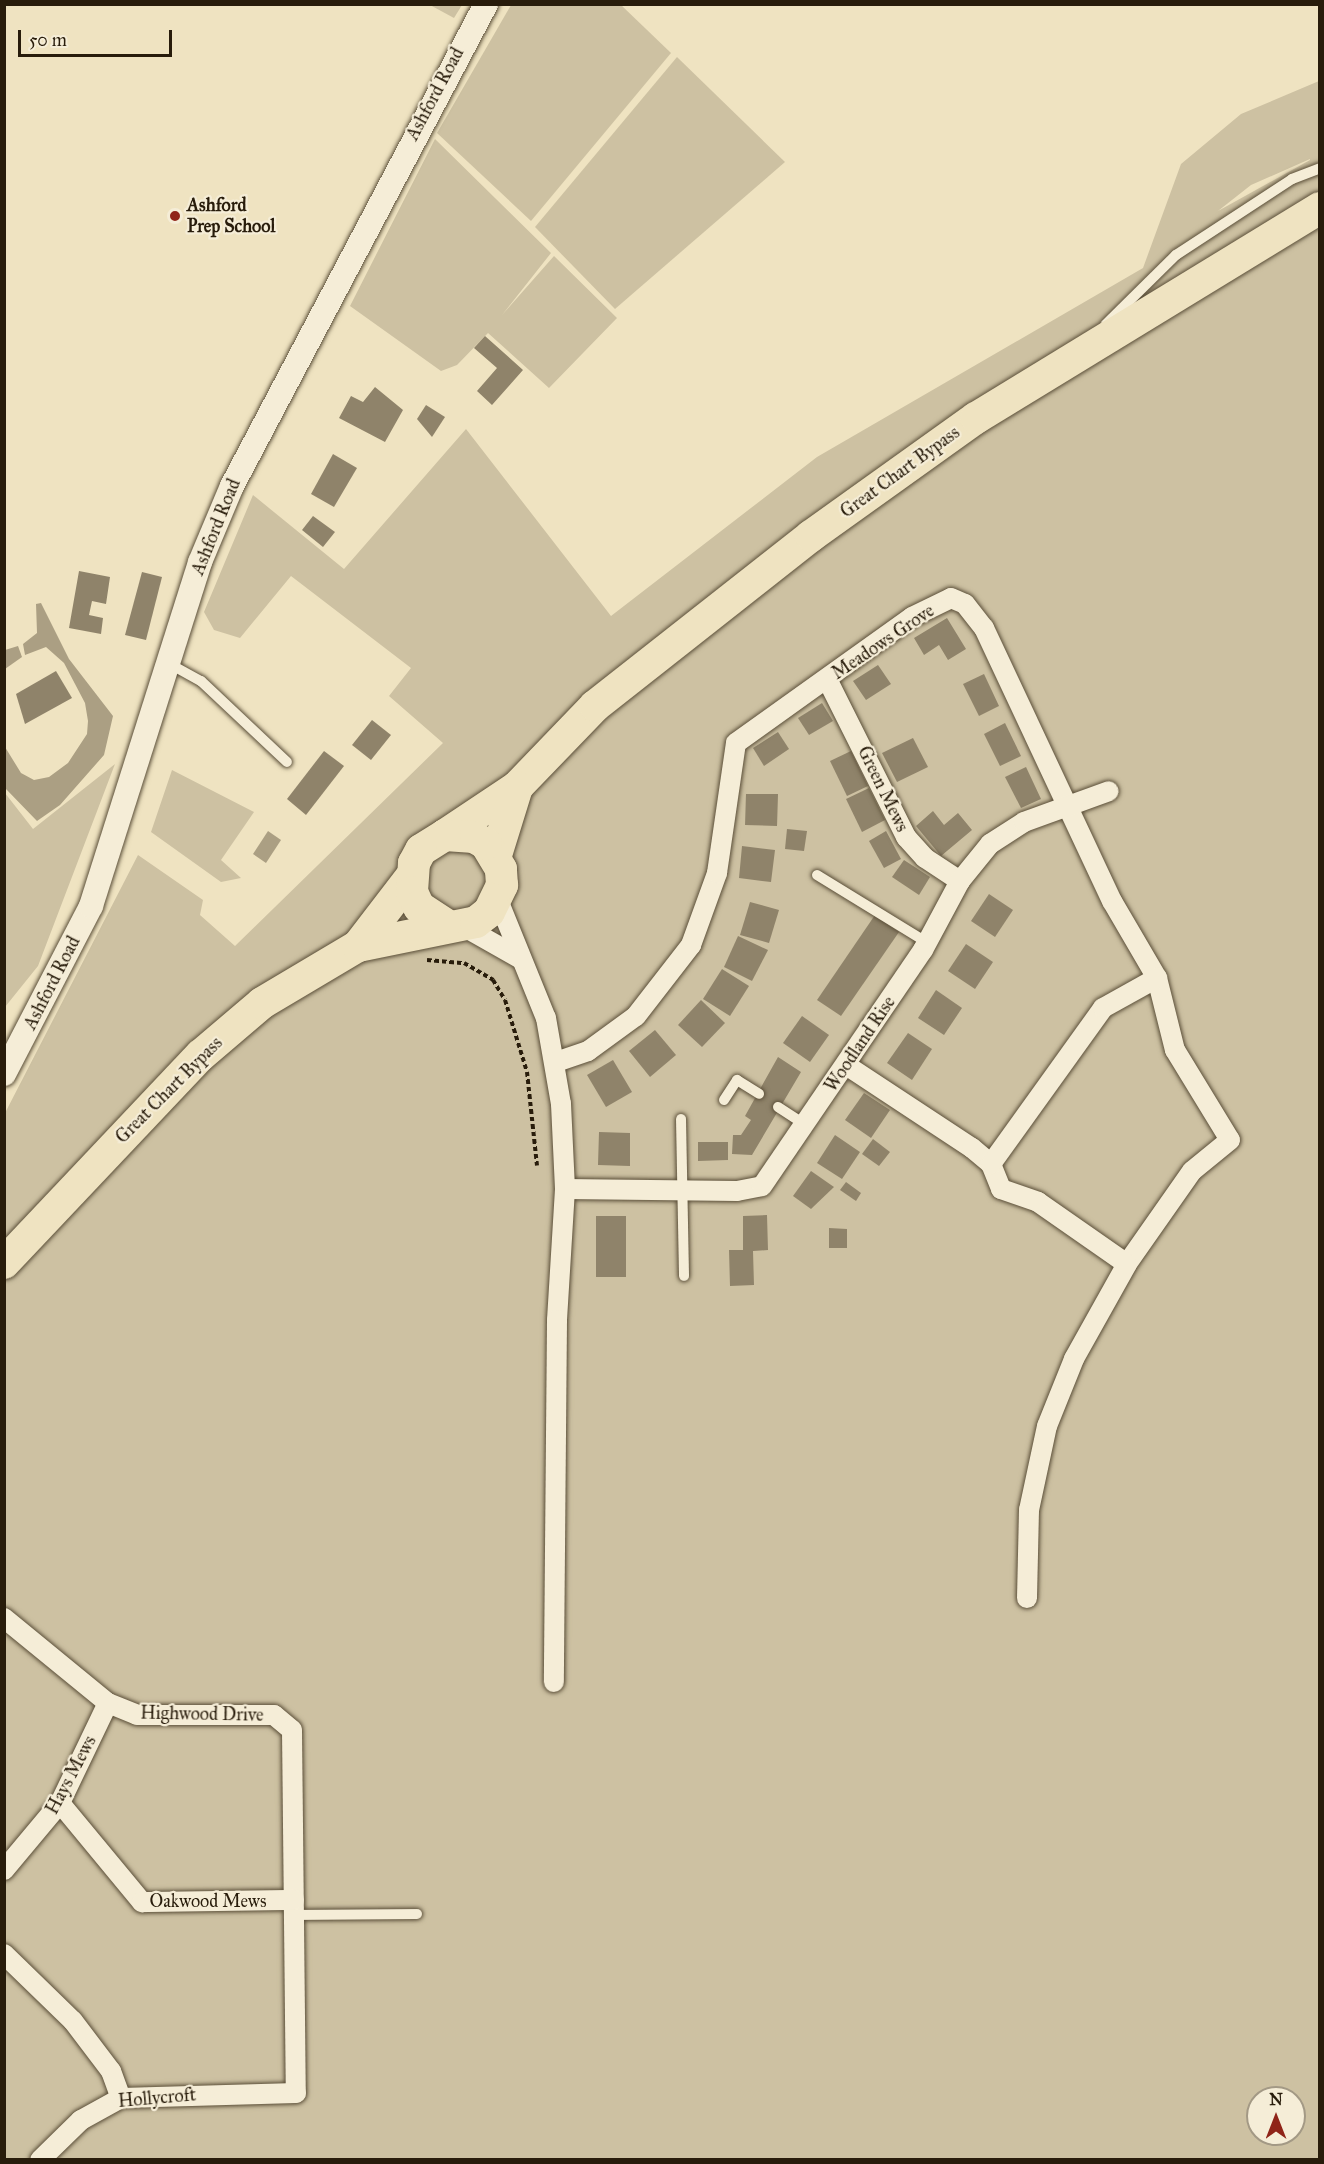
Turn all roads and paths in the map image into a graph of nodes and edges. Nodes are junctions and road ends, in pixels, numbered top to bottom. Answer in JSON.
{"nodes":[{"id":1,"x":486,"y":4,"type":"edge"},
{"id":2,"x":1320,"y":168,"type":"edge"},
{"id":3,"x":1320,"y":208,"type":"edge"},
{"id":4,"x":1078,"y":352,"type":"junction"},
{"id":5,"x":167,"y":663,"type":"junction"},
{"id":6,"x":827,"y":679,"type":"junction"},
{"id":7,"x":287,"y":762,"type":"dead end"},
{"id":8,"x":517,"y":787,"type":"junction"},
{"id":9,"x":1109,"y":790,"type":"dead end"},
{"id":10,"x":1068,"y":806,"type":"junction"},
{"id":11,"x":445,"y":835,"type":"junction"},
{"id":12,"x":496,"y":855,"type":"junction"},
{"id":13,"x":816,"y":875,"type":"dead end"},
{"id":14,"x":411,"y":877,"type":"junction"},
{"id":15,"x":960,"y":881,"type":"junction"},
{"id":16,"x":498,"y":900,"type":"junction"},
{"id":17,"x":453,"y":925,"type":"junction"},
{"id":18,"x":928,"y":943,"type":"junction"},
{"id":19,"x":358,"y":946,"type":"junction"},
{"id":20,"x":521,"y":958,"type":"junction"},
{"id":21,"x":419,"y":961,"type":"dead end"},
{"id":22,"x":1157,"y":978,"type":"junction"},
{"id":23,"x":556,"y":1062,"type":"junction"},
{"id":24,"x":846,"y":1065,"type":"junction"},
{"id":25,"x":4,"y":1074,"type":"edge"},
{"id":26,"x":759,"y":1094,"type":"dead end"},
{"id":27,"x":724,"y":1100,"type":"dead end"},
{"id":28,"x":778,"y":1107,"type":"dead end"},
{"id":29,"x":681,"y":1119,"type":"dead end"},
{"id":30,"x":806,"y":1125,"type":"junction"},
{"id":31,"x":991,"y":1164,"type":"junction"},
{"id":32,"x":537,"y":1165,"type":"dead end"},
{"id":33,"x":566,"y":1189,"type":"junction"},
{"id":34,"x":684,"y":1190,"type":"junction"},
{"id":35,"x":4,"y":1263,"type":"edge"},
{"id":36,"x":1127,"y":1264,"type":"junction"},
{"id":37,"x":684,"y":1276,"type":"dead end"},
{"id":38,"x":1027,"y":1598,"type":"dead end"},
{"id":39,"x":8,"y":1627,"type":"edge"},
{"id":40,"x":554,"y":1682,"type":"dead end"},
{"id":41,"x":108,"y":1703,"type":"junction"},
{"id":42,"x":60,"y":1803,"type":"junction"},
{"id":43,"x":4,"y":1870,"type":"edge"},
{"id":44,"x":294,"y":1908,"type":"junction"},
{"id":45,"x":417,"y":1914,"type":"dead end"},
{"id":46,"x":4,"y":1954,"type":"edge"},
{"id":47,"x":121,"y":2098,"type":"junction"},
{"id":48,"x":40,"y":2160,"type":"edge"}],
"edges":[{"from":1,"to":5,"type":"street","name":"Ashford Road"},
{"from":2,"to":4,"type":"lane"},
{"from":3,"to":4,"type":"main road","name":"Great Chart Bypass"},
{"from":4,"to":8,"type":"main road","name":"Great Chart Bypass"},
{"from":5,"to":7,"type":"lane"},
{"from":5,"to":25,"type":"street","name":"Ashford Road"},
{"from":6,"to":10,"type":"street","name":"Meadows Grove"},
{"from":6,"to":15,"type":"street","name":"Green Mews"},
{"from":6,"to":23,"type":"street","name":"Meadows Grove"},
{"from":8,"to":11,"type":"main road","name":"Great Chart Bypass"},
{"from":8,"to":12,"type":"main road","name":"Great Chart Bypass"},
{"from":9,"to":10,"type":"street","name":"Woodland Rise"},
{"from":10,"to":15,"type":"street","name":"Woodland Rise"},
{"from":10,"to":22,"type":"street","name":"Meadows Grove"},
{"from":11,"to":12,"type":"main road"},
{"from":11,"to":14,"type":"main road"},
{"from":12,"to":16,"type":"main road"},
{"from":13,"to":18,"type":"lane"},
{"from":14,"to":17,"type":"main road"},
{"from":14,"to":19,"type":"main road","name":"Great Chart Bypass"},
{"from":15,"to":18,"type":"street","name":"Woodland Rise"},
{"from":16,"to":17,"type":"main road"},
{"from":16,"to":20,"type":"street"},
{"from":17,"to":19,"type":"main road","name":"Great Chart Bypass"},
{"from":17,"to":20,"type":"street"},
{"from":18,"to":24,"type":"street","name":"Woodland Rise"},
{"from":19,"to":35,"type":"main road","name":"Great Chart Bypass"},
{"from":20,"to":23,"type":"street"},
{"from":21,"to":32,"type":"path"},
{"from":22,"to":31,"type":"street"},
{"from":22,"to":36,"type":"street","name":"Meadows Grove"},
{"from":23,"to":33,"type":"street"},
{"from":24,"to":30,"type":"street","name":"Woodland Rise"},
{"from":24,"to":31,"type":"street"},
{"from":26,"to":27,"type":"lane"},
{"from":28,"to":30,"type":"lane"},
{"from":29,"to":34,"type":"lane"},
{"from":30,"to":34,"type":"street","name":"Woodland Rise"},
{"from":31,"to":36,"type":"street"},
{"from":33,"to":34,"type":"street","name":"Woodland Rise"},
{"from":33,"to":40,"type":"street"},
{"from":34,"to":37,"type":"lane"},
{"from":36,"to":38,"type":"street"},
{"from":39,"to":41,"type":"street","name":"Highwood Drive"},
{"from":41,"to":42,"type":"street","name":"Hays Mews"},
{"from":41,"to":44,"type":"street","name":"Highwood Drive"},
{"from":42,"to":43,"type":"street","name":"Hays Mews"},
{"from":42,"to":44,"type":"street","name":"Oakwood Mews"},
{"from":44,"to":45,"type":"lane"},
{"from":44,"to":47,"type":"street","name":"Hollycroft"},
{"from":46,"to":47,"type":"street"},
{"from":47,"to":48,"type":"street","name":"Hollycroft"}]}
